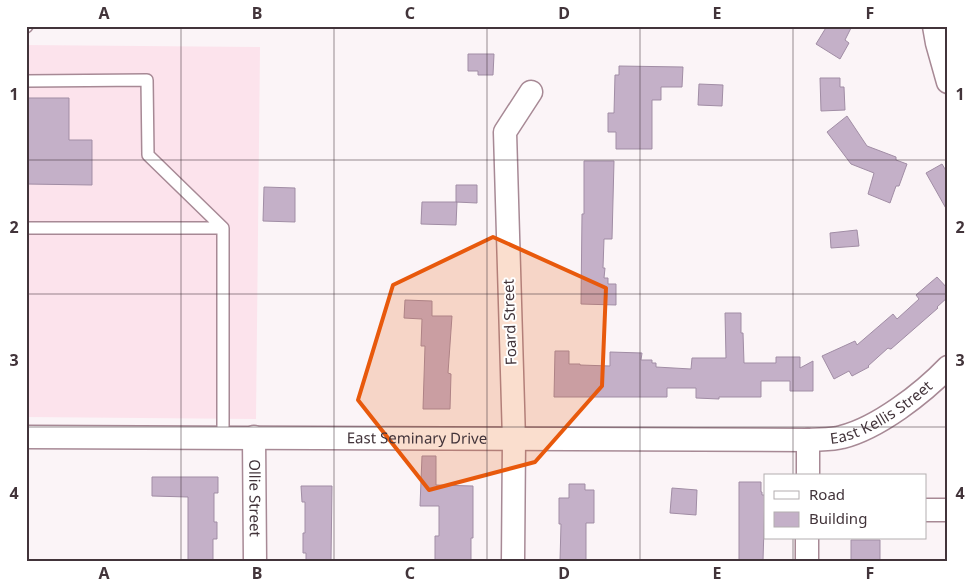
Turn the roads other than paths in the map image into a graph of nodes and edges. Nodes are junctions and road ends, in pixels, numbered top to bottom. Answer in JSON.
{"nodes":[{"id":1,"x":934,"y":26,"type":"edge"},
{"id":2,"x":26,"y":81,"type":"edge"},
{"id":3,"x":948,"y":82,"type":"edge"},
{"id":4,"x":531,"y":92,"type":"dead end"},
{"id":5,"x":26,"y":228,"type":"edge"},
{"id":6,"x":222,"y":228,"type":"junction"},
{"id":7,"x":948,"y":367,"type":"edge"},
{"id":8,"x":26,"y":437,"type":"edge"},
{"id":9,"x":223,"y":437,"type":"junction"},
{"id":10,"x":254,"y":437,"type":"junction"},
{"id":11,"x":514,"y":440,"type":"junction"},
{"id":12,"x":808,"y":440,"type":"junction"},
{"id":13,"x":808,"y":474,"type":"edge"},
{"id":14,"x":926,"y":510,"type":"edge"},
{"id":15,"x":948,"y":510,"type":"edge"},
{"id":16,"x":807,"y":540,"type":"edge"},
{"id":17,"x":255,"y":561,"type":"edge"},
{"id":18,"x":514,"y":561,"type":"edge"},
{"id":19,"x":807,"y":561,"type":"edge"}],
"edges":[{"from":1,"to":3,"type":"street"},
{"from":2,"to":6,"type":"lane"},
{"from":4,"to":11,"type":"street","name":"Foard Street"},
{"from":5,"to":6,"type":"lane"},
{"from":6,"to":9,"type":"lane"},
{"from":7,"to":12,"type":"street","name":"East Kellis Street"},
{"from":8,"to":9,"type":"street","name":"East Seminary Drive"},
{"from":9,"to":10,"type":"street","name":"East Seminary Drive"},
{"from":10,"to":11,"type":"street","name":"East Seminary Drive"},
{"from":10,"to":17,"type":"street","name":"Ollie Street"},
{"from":11,"to":12,"type":"street","name":"East Seminary Drive"},
{"from":11,"to":18,"type":"street","name":"Foard Street"},
{"from":12,"to":13,"type":"street"},
{"from":14,"to":15,"type":"street"},
{"from":16,"to":19,"type":"street"}]}
